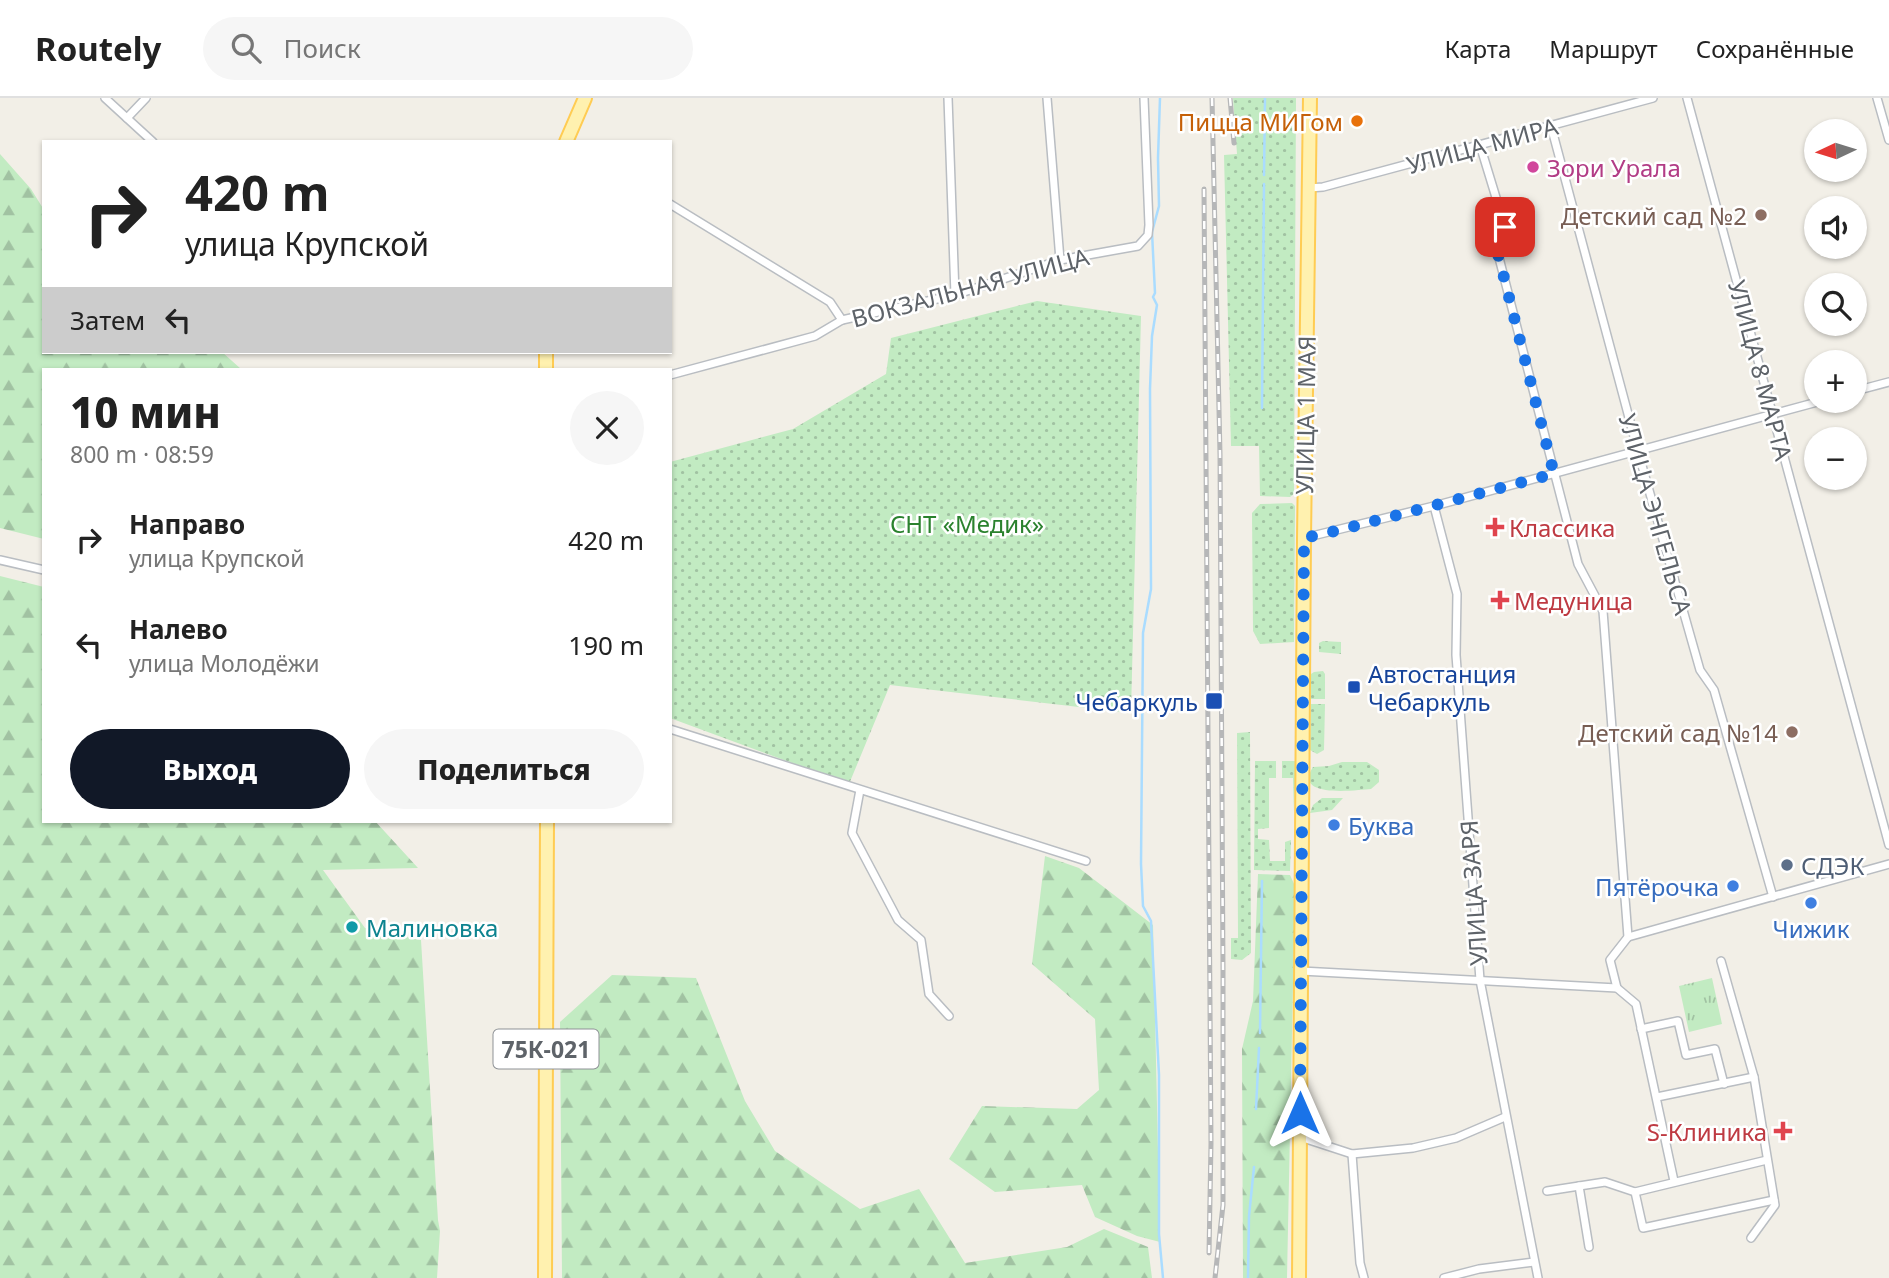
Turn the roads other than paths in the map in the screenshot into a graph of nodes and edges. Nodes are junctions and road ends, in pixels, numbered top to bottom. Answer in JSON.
{"nodes":[{"id":1,"x":105,"y":98,"type":"edge"},
{"id":2,"x":146,"y":98,"type":"edge"},
{"id":3,"x":585,"y":98,"type":"edge"},
{"id":4,"x":948,"y":98,"type":"edge"},
{"id":5,"x":1048,"y":98,"type":"edge"},
{"id":6,"x":1144,"y":98,"type":"edge"},
{"id":7,"x":1310,"y":98,"type":"edge"},
{"id":8,"x":1653,"y":98,"type":"edge"},
{"id":9,"x":1687,"y":98,"type":"edge"},
{"id":10,"x":1877,"y":98,"type":"edge"},
{"id":11,"x":127,"y":118,"type":"junction"},
{"id":12,"x":1551,"y":126,"type":"junction"},
{"id":13,"x":151,"y":140,"type":"edge"},
{"id":14,"x":567,"y":140,"type":"edge"},
{"id":15,"x":1889,"y":140,"type":"edge"},
{"id":16,"x":1480,"y":145,"type":"junction"},
{"id":17,"x":1310,"y":188,"type":"junction"},
{"id":18,"x":672,"y":205,"type":"edge"},
{"id":19,"x":1060,"y":260,"type":"junction"},
{"id":20,"x":955,"y":295,"type":"junction"},
{"id":21,"x":842,"y":320,"type":"junction"},
{"id":22,"x":672,"y":374,"type":"edge"},
{"id":23,"x":1889,"y":382,"type":"edge"},
{"id":24,"x":1867,"y":388,"type":"edge"},
{"id":25,"x":1804,"y":406,"type":"edge"},
{"id":26,"x":1772,"y":414,"type":"junction"},
{"id":27,"x":1638,"y":451,"type":"junction"},
{"id":28,"x":1554,"y":474,"type":"junction"},
{"id":29,"x":1434,"y":506,"type":"junction"},
{"id":30,"x":1304,"y":538,"type":"junction"},
{"id":31,"x":0,"y":560,"type":"edge"},
{"id":32,"x":42,"y":570,"type":"edge"},
{"id":33,"x":672,"y":730,"type":"edge"},
{"id":34,"x":860,"y":790,"type":"junction"},
{"id":35,"x":547,"y":823,"type":"edge"},
{"id":36,"x":1889,"y":845,"type":"edge"},
{"id":37,"x":1086,"y":861,"type":"dead end"},
{"id":38,"x":1889,"y":864,"type":"edge"},
{"id":39,"x":1773,"y":897,"type":"junction"},
{"id":40,"x":1628,"y":937,"type":"junction"},
{"id":41,"x":1721,"y":961,"type":"dead end"},
{"id":42,"x":1301,"y":971,"type":"junction"},
{"id":43,"x":1480,"y":980,"type":"junction"},
{"id":44,"x":1617,"y":988,"type":"junction"},
{"id":45,"x":949,"y":1016,"type":"dead end"},
{"id":46,"x":1642,"y":1029,"type":"junction"},
{"id":47,"x":1754,"y":1077,"type":"junction"},
{"id":48,"x":1724,"y":1084,"type":"junction"},
{"id":49,"x":1657,"y":1097,"type":"junction"},
{"id":50,"x":1505,"y":1116,"type":"junction"},
{"id":51,"x":1300,"y":1137,"type":"junction"},
{"id":52,"x":1352,"y":1154,"type":"junction"},
{"id":53,"x":1767,"y":1160,"type":"junction"},
{"id":54,"x":1674,"y":1181,"type":"junction"},
{"id":55,"x":1579,"y":1186,"type":"junction"},
{"id":56,"x":1547,"y":1191,"type":"dead end"},
{"id":57,"x":1635,"y":1192,"type":"junction"},
{"id":58,"x":1774,"y":1200,"type":"junction"},
{"id":59,"x":1751,"y":1238,"type":"dead end"},
{"id":60,"x":1589,"y":1247,"type":"dead end"},
{"id":61,"x":1534,"y":1262,"type":"junction"},
{"id":62,"x":545,"y":1278,"type":"edge"},
{"id":63,"x":1299,"y":1278,"type":"edge"},
{"id":64,"x":1364,"y":1278,"type":"edge"},
{"id":65,"x":1444,"y":1278,"type":"edge"},
{"id":66,"x":1538,"y":1278,"type":"edge"}],
"edges":[{"from":1,"to":11,"type":"street"},
{"from":2,"to":11,"type":"street"},
{"from":3,"to":14,"type":"main road"},
{"from":4,"to":20,"type":"street"},
{"from":5,"to":19,"type":"street"},
{"from":6,"to":19,"type":"street","name":"ВОКЗАЛЬНАЯ УЛИЦА"},
{"from":7,"to":17,"type":"main road","name":"УЛИЦА 1 МАЯ"},
{"from":8,"to":12,"type":"street","name":"УЛИЦА МИРА"},
{"from":9,"to":26,"type":"street","name":"УЛИЦА 8 МАРТА"},
{"from":10,"to":15,"type":"street"},
{"from":11,"to":13,"type":"street"},
{"from":12,"to":16,"type":"street","name":"УЛИЦА МИРА"},
{"from":12,"to":27,"type":"street","name":"УЛИЦА ЭНГЕЛЬСА"},
{"from":16,"to":17,"type":"street","name":"УЛИЦА МИРА"},
{"from":16,"to":28,"type":"street"},
{"from":17,"to":30,"type":"main road","name":"УЛИЦА 1 МАЯ"},
{"from":18,"to":21,"type":"street"},
{"from":19,"to":20,"type":"street","name":"ВОКЗАЛЬНАЯ УЛИЦА"},
{"from":20,"to":21,"type":"street","name":"ВОКЗАЛЬНАЯ УЛИЦА"},
{"from":21,"to":22,"type":"street","name":"ВОКЗАЛЬНАЯ УЛИЦА"},
{"from":23,"to":24,"type":"street"},
{"from":25,"to":26,"type":"street"},
{"from":26,"to":27,"type":"street"},
{"from":26,"to":36,"type":"street","name":"УЛИЦА 8 МАРТА"},
{"from":27,"to":28,"type":"street"},
{"from":27,"to":39,"type":"street","name":"УЛИЦА ЭНГЕЛЬСА"},
{"from":28,"to":29,"type":"street"},
{"from":28,"to":40,"type":"street"},
{"from":29,"to":30,"type":"street"},
{"from":29,"to":43,"type":"street","name":"УЛИЦА ЗАРЯ"},
{"from":30,"to":42,"type":"main road","name":"УЛИЦА 1 МАЯ"},
{"from":31,"to":32,"type":"street"},
{"from":33,"to":34,"type":"street"},
{"from":34,"to":37,"type":"street"},
{"from":34,"to":45,"type":"street"},
{"from":35,"to":62,"type":"main road","number":"75К-021"},
{"from":38,"to":39,"type":"street"},
{"from":39,"to":40,"type":"street"},
{"from":40,"to":44,"type":"street"},
{"from":41,"to":47,"type":"street"},
{"from":42,"to":43,"type":"street"},
{"from":42,"to":51,"type":"main road","name":"УЛИЦА 1 МАЯ"},
{"from":43,"to":44,"type":"street"},
{"from":43,"to":50,"type":"street","name":"УЛИЦА ЗАРЯ"},
{"from":44,"to":46,"type":"street"},
{"from":46,"to":48,"type":"street"},
{"from":46,"to":49,"type":"street"},
{"from":47,"to":48,"type":"street"},
{"from":47,"to":53,"type":"street"},
{"from":48,"to":49,"type":"street"},
{"from":49,"to":54,"type":"street"},
{"from":50,"to":52,"type":"street"},
{"from":50,"to":61,"type":"street","name":"УЛИЦА ЗАРЯ"},
{"from":51,"to":52,"type":"street"},
{"from":51,"to":63,"type":"main road","name":"УЛИЦА 1 МАЯ"},
{"from":52,"to":64,"type":"street"},
{"from":53,"to":54,"type":"street"},
{"from":53,"to":58,"type":"street"},
{"from":54,"to":57,"type":"street"},
{"from":55,"to":56,"type":"street"},
{"from":55,"to":57,"type":"street"},
{"from":55,"to":60,"type":"street"},
{"from":57,"to":58,"type":"street"},
{"from":58,"to":59,"type":"street"},
{"from":61,"to":65,"type":"street"},
{"from":61,"to":66,"type":"street","name":"УЛИЦА ЗАРЯ"}]}
